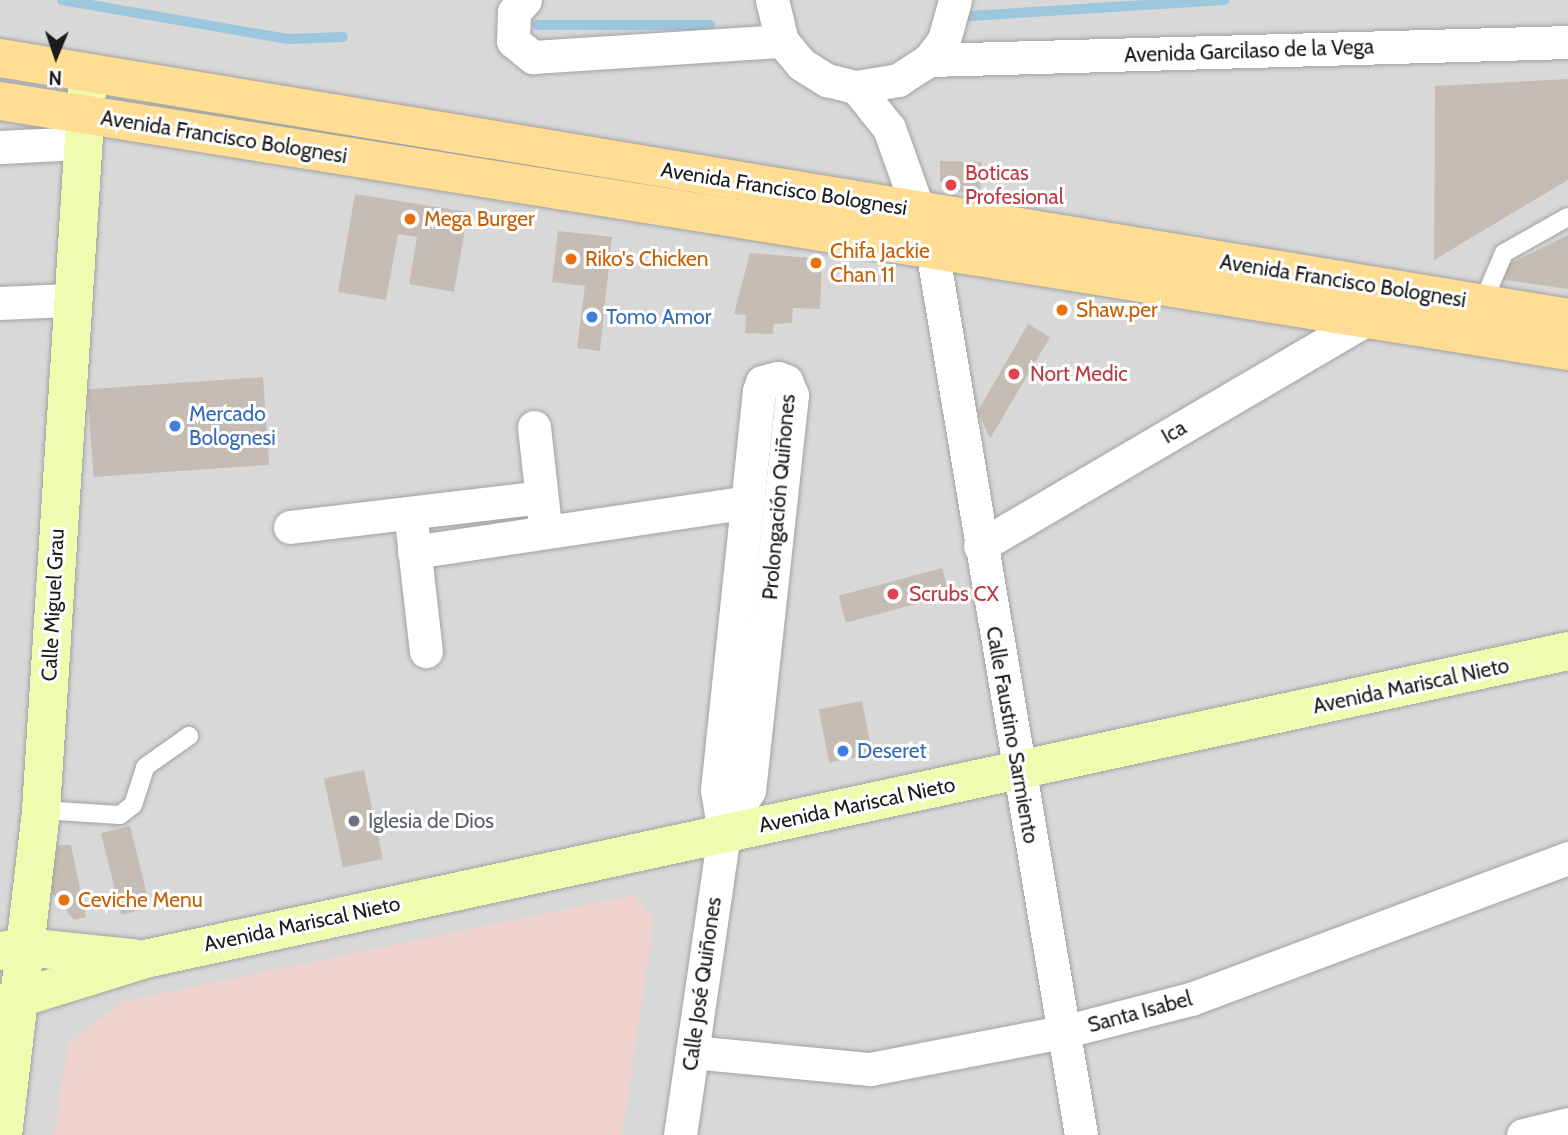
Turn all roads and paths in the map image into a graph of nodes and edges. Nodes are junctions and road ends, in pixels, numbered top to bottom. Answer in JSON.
{"nodes":[{"id":1,"x":525,"y":0,"type":"edge"},
{"id":2,"x":772,"y":0,"type":"edge"},
{"id":3,"x":955,"y":0,"type":"edge"},
{"id":4,"x":782,"y":41,"type":"junction"},
{"id":5,"x":1568,"y":42,"type":"edge"},
{"id":6,"x":0,"y":58,"type":"edge"},
{"id":7,"x":929,"y":60,"type":"junction"},
{"id":8,"x":88,"y":73,"type":"junction"},
{"id":9,"x":898,"y":80,"type":"junction"},
{"id":10,"x":856,"y":87,"type":"junction"},
{"id":11,"x":0,"y":101,"type":"edge"},
{"id":12,"x":84,"y":129,"type":"junction"},
{"id":13,"x":0,"y":146,"type":"edge"},
{"id":14,"x":921,"y":211,"type":"junction"},
{"id":15,"x":1568,"y":217,"type":"edge"},
{"id":16,"x":932,"y":249,"type":"junction"},
{"id":17,"x":71,"y":300,"type":"junction"},
{"id":18,"x":0,"y":303,"type":"edge"},
{"id":19,"x":1482,"y":304,"type":"junction"},
{"id":20,"x":1568,"y":318,"type":"edge"},
{"id":21,"x":1367,"y":319,"type":"junction"},
{"id":22,"x":1568,"y":351,"type":"edge"},
{"id":23,"x":534,"y":427,"type":"dead end"},
{"id":24,"x":541,"y":497,"type":"junction"},
{"id":25,"x":748,"y":502,"type":"junction"},
{"id":26,"x":411,"y":512,"type":"junction"},
{"id":27,"x":290,"y":527,"type":"dead end"},
{"id":28,"x":546,"y":533,"type":"junction"},
{"id":29,"x":980,"y":546,"type":"junction"},
{"id":30,"x":414,"y":552,"type":"junction"},
{"id":31,"x":426,"y":651,"type":"dead end"},
{"id":32,"x":1568,"y":652,"type":"edge"},
{"id":33,"x":189,"y":736,"type":"dead end"},
{"id":34,"x":1019,"y":772,"type":"junction"},
{"id":35,"x":41,"y":810,"type":"junction"},
{"id":36,"x":724,"y":832,"type":"junction"},
{"id":37,"x":1568,"y":858,"type":"edge"},
{"id":38,"x":12,"y":949,"type":"edge"},
{"id":39,"x":145,"y":959,"type":"junction"},
{"id":40,"x":10,"y":1002,"type":"edge"},
{"id":41,"x":1063,"y":1032,"type":"junction"},
{"id":42,"x":692,"y":1052,"type":"junction"},
{"id":43,"x":1568,"y":1124,"type":"edge"},
{"id":44,"x":3,"y":1135,"type":"edge"},
{"id":45,"x":680,"y":1135,"type":"edge"},
{"id":46,"x":1081,"y":1135,"type":"edge"},
{"id":47,"x":1523,"y":1135,"type":"edge"}],
"edges":[{"from":1,"to":4,"type":"street"},
{"from":2,"to":4,"type":"street"},
{"from":3,"to":7,"type":"street"},
{"from":4,"to":10,"type":"street"},
{"from":5,"to":7,"type":"street","name":"Avenida Garcilaso de la Vega"},
{"from":6,"to":8,"type":"main road","name":"Avenida Francisco Bolognesi"},
{"from":7,"to":9,"type":"street"},
{"from":8,"to":12,"type":"main road","name":"Calle Miguel Grau"},
{"from":8,"to":14,"type":"main road","name":"Avenida Francisco Bolognesi"},
{"from":9,"to":10,"type":"street"},
{"from":9,"to":14,"type":"street","name":"Calle Faustino Sarmiento"},
{"from":10,"to":14,"type":"street","name":"Calle Faustino Sarmiento"},
{"from":11,"to":12,"type":"main road","name":"Avenida Francisco Bolognesi"},
{"from":12,"to":13,"type":"street"},
{"from":12,"to":16,"type":"main road","name":"Avenida Francisco Bolognesi"},
{"from":12,"to":17,"type":"main road","name":"Calle Miguel Grau"},
{"from":14,"to":16,"type":"street","name":"Calle Faustino Sarmiento"},
{"from":14,"to":19,"type":"main road","name":"Avenida Francisco Bolognesi"},
{"from":15,"to":19,"type":"lane"},
{"from":16,"to":21,"type":"main road","name":"Avenida Francisco Bolognesi"},
{"from":16,"to":29,"type":"street","name":"Calle Faustino Sarmiento"},
{"from":17,"to":18,"type":"street"},
{"from":17,"to":35,"type":"main road","name":"Calle Miguel Grau"},
{"from":19,"to":20,"type":"main road","name":"Avenida Francisco Bolognesi"},
{"from":21,"to":22,"type":"main road","name":"Avenida Francisco Bolognesi"},
{"from":21,"to":29,"type":"street","name":"Ica"},
{"from":23,"to":24,"type":"street"},
{"from":24,"to":26,"type":"street"},
{"from":24,"to":28,"type":"street"},
{"from":25,"to":28,"type":"street"},
{"from":25,"to":36,"type":"street","name":"Prolongación Quiñones"},
{"from":25,"to":36,"type":"street","name":"Prolongación Quiñones"},
{"from":26,"to":27,"type":"street"},
{"from":26,"to":30,"type":"street"},
{"from":28,"to":30,"type":"street"},
{"from":29,"to":34,"type":"street","name":"Calle Faustino Sarmiento"},
{"from":30,"to":31,"type":"street"},
{"from":32,"to":34,"type":"main road","name":"Avenida Mariscal Nieto"},
{"from":33,"to":35,"type":"lane"},
{"from":34,"to":36,"type":"main road","name":"Avenida Mariscal Nieto"},
{"from":34,"to":41,"type":"street","name":"Calle Faustino Sarmiento"},
{"from":35,"to":38,"type":"main road","name":"Calle Miguel Grau"},
{"from":36,"to":39,"type":"main road","name":"Avenida Mariscal Nieto"},
{"from":36,"to":42,"type":"street","name":"Calle José Quiñones"},
{"from":37,"to":41,"type":"street","name":"Santa Isabel"},
{"from":38,"to":39,"type":"main road","name":"Avenida Mariscal Nieto"},
{"from":38,"to":40,"type":"main road","name":"Calle Miguel Grau"},
{"from":39,"to":40,"type":"main road","name":"Avenida Mariscal Nieto"},
{"from":40,"to":44,"type":"main road","name":"Calle Miguel Grau"},
{"from":41,"to":42,"type":"street","name":"Santa Isabel"},
{"from":41,"to":46,"type":"street","name":"Calle Faustino Sarmiento"},
{"from":42,"to":45,"type":"street","name":"Calle José Quiñones"},
{"from":43,"to":47,"type":"street"}]}
